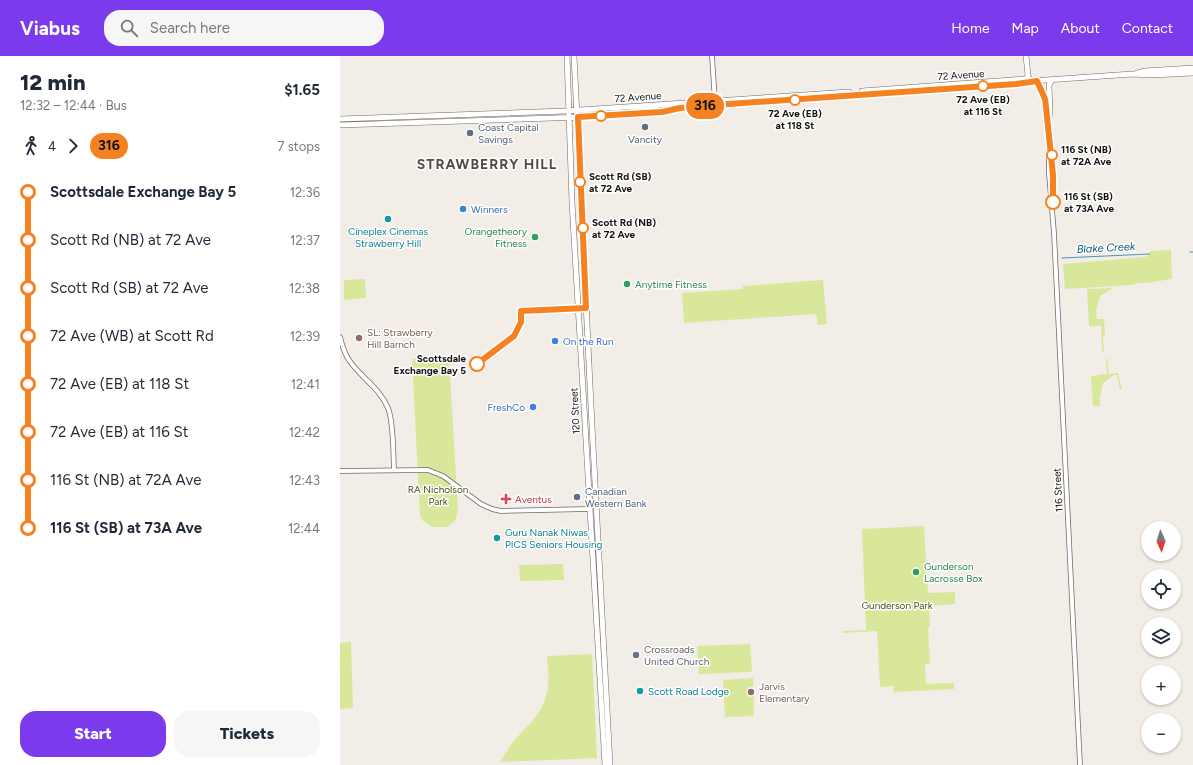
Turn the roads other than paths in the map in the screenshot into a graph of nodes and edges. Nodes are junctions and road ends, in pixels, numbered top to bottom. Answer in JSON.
{"nodes":[{"id":1,"x":567,"y":56,"type":"edge"},
{"id":2,"x":574,"y":56,"type":"edge"},
{"id":3,"x":712,"y":56,"type":"edge"},
{"id":4,"x":1026,"y":56,"type":"edge"},
{"id":5,"x":1193,"y":68,"type":"edge"},
{"id":6,"x":1193,"y":72,"type":"edge"},
{"id":7,"x":1132,"y":74,"type":"junction"},
{"id":8,"x":1026,"y":79,"type":"junction"},
{"id":9,"x":1052,"y":80,"type":"junction"},
{"id":10,"x":1035,"y":81,"type":"junction"},
{"id":11,"x":715,"y":103,"type":"junction"},
{"id":12,"x":659,"y":104,"type":"junction"},
{"id":13,"x":577,"y":110,"type":"junction"},
{"id":14,"x":569,"y":111,"type":"junction"},
{"id":15,"x":630,"y":114,"type":"junction"},
{"id":16,"x":569,"y":117,"type":"junction"},
{"id":17,"x":578,"y":117,"type":"junction"},
{"id":18,"x":340,"y":118,"type":"edge"},
{"id":19,"x":1048,"y":122,"type":"junction"},
{"id":20,"x":340,"y":125,"type":"edge"},
{"id":21,"x":340,"y":337,"type":"edge"},
{"id":22,"x":582,"y":380,"type":"junction"},
{"id":23,"x":591,"y":407,"type":"junction"},
{"id":24,"x":584,"y":409,"type":"junction"},
{"id":25,"x":593,"y":440,"type":"junction"},
{"id":26,"x":394,"y":470,"type":"junction"},
{"id":27,"x":340,"y":471,"type":"edge"},
{"id":28,"x":589,"y":509,"type":"junction"},
{"id":29,"x":606,"y":764,"type":"edge"},
{"id":30,"x":1080,"y":765,"type":"edge"}],
"edges":[{"from":1,"to":14,"type":"main road","name":"120 Street"},
{"from":2,"to":13,"type":"main road","name":"120 Street"},
{"from":3,"to":11,"type":"street"},
{"from":4,"to":8,"type":"main road"},
{"from":5,"to":7,"type":"main road","name":"72 Avenue"},
{"from":6,"to":7,"type":"main road","name":"72 Avenue"},
{"from":7,"to":9,"type":"main road","name":"72 Avenue"},
{"from":8,"to":10,"type":"main road","name":"72 Avenue"},
{"from":8,"to":11,"type":"main road","name":"72 Avenue"},
{"from":9,"to":10,"type":"main road","name":"72 Avenue"},
{"from":9,"to":19,"type":"main road"},
{"from":10,"to":11,"type":"main road","name":"72 Avenue"},
{"from":10,"to":19,"type":"street","name":"116 Street"},
{"from":11,"to":12,"type":"main road","name":"72 Avenue"},
{"from":11,"to":15,"type":"main road","name":"72 Avenue"},
{"from":12,"to":13,"type":"main road","name":"72 Avenue"},
{"from":12,"to":15,"type":"main road"},
{"from":13,"to":14,"type":"main road","name":"72 Avenue"},
{"from":13,"to":17,"type":"main road","name":"120 Street"},
{"from":14,"to":16,"type":"main road","name":"120 Street"},
{"from":14,"to":18,"type":"main road","name":"72 Avenue"},
{"from":15,"to":17,"type":"main road","name":"72 Avenue"},
{"from":16,"to":17,"type":"main road","name":"72 Avenue"},
{"from":16,"to":20,"type":"main road","name":"72 Avenue"},
{"from":16,"to":22,"type":"main road","name":"120 Street"},
{"from":17,"to":23,"type":"main road","name":"120 Street"},
{"from":19,"to":30,"type":"street","name":"116 Street"},
{"from":21,"to":26,"type":"street"},
{"from":22,"to":23,"type":"main road"},
{"from":22,"to":24,"type":"main road","name":"120 Street"},
{"from":23,"to":25,"type":"main road","name":"120 Street"},
{"from":24,"to":25,"type":"main road"},
{"from":24,"to":28,"type":"main road","name":"120 Street"},
{"from":25,"to":29,"type":"main road","name":"120 Street"},
{"from":26,"to":27,"type":"street"},
{"from":26,"to":28,"type":"street"},
{"from":28,"to":29,"type":"main road","name":"120 Street"}]}
